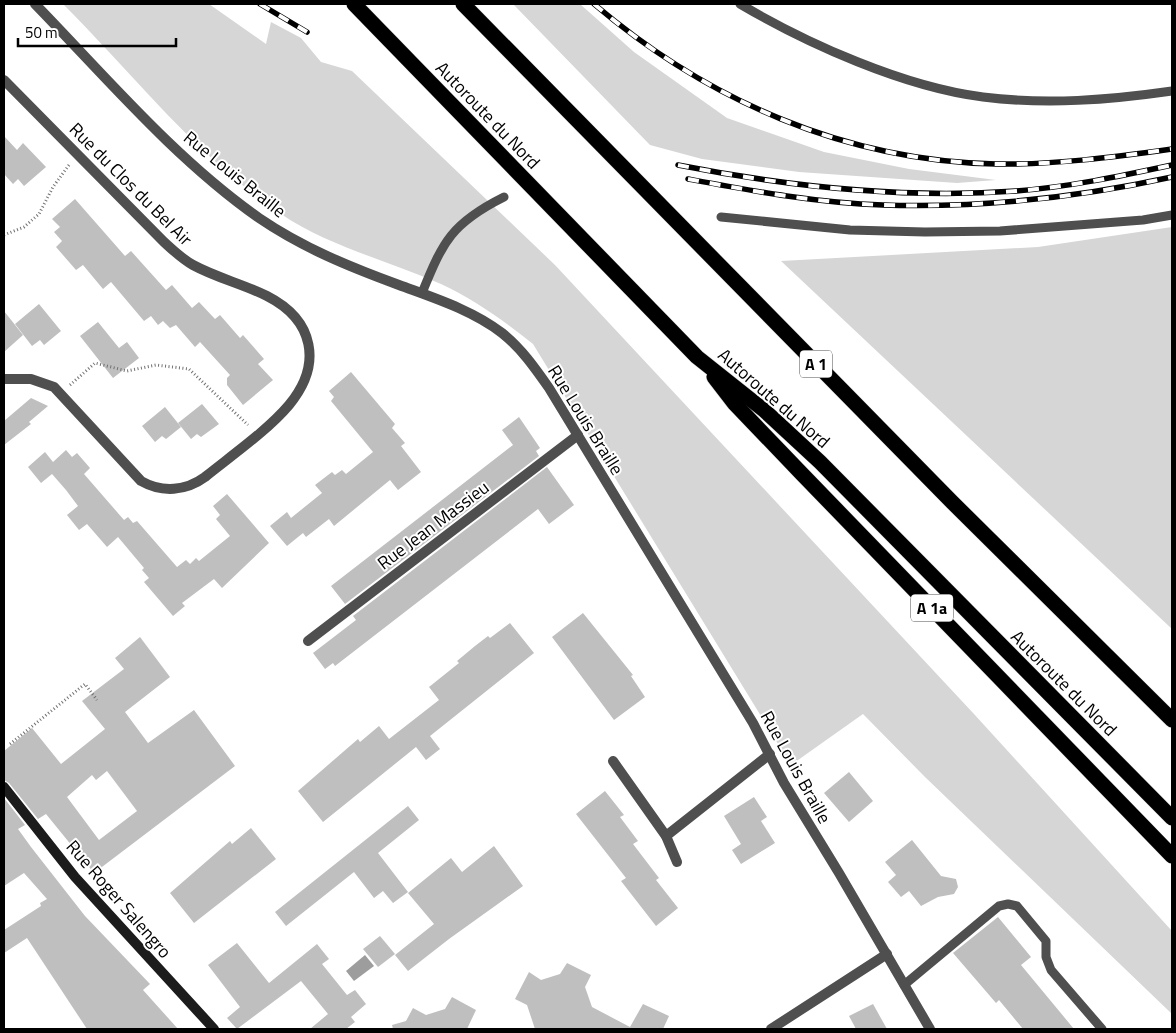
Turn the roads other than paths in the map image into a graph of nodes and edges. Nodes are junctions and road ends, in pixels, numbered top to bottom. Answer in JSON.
{"nodes":[{"id":1,"x":35,"y":4,"type":"edge"},
{"id":2,"x":354,"y":4,"type":"edge"},
{"id":3,"x":463,"y":4,"type":"edge"},
{"id":4,"x":740,"y":4,"type":"edge"},
{"id":5,"x":4,"y":80,"type":"edge"},
{"id":6,"x":1172,"y":91,"type":"edge"},
{"id":7,"x":504,"y":197,"type":"dead end"},
{"id":8,"x":1172,"y":215,"type":"edge"},
{"id":9,"x":721,"y":217,"type":"dead end"},
{"id":10,"x":422,"y":293,"type":"junction"},
{"id":11,"x":697,"y":357,"type":"junction"},
{"id":12,"x":4,"y":379,"type":"edge"},
{"id":13,"x":578,"y":435,"type":"junction"},
{"id":14,"x":308,"y":641,"type":"dead end"},
{"id":15,"x":1172,"y":720,"type":"edge"},
{"id":16,"x":770,"y":754,"type":"junction"},
{"id":17,"x":613,"y":761,"type":"dead end"},
{"id":18,"x":4,"y":788,"type":"edge"},
{"id":19,"x":7,"y":799,"type":"edge"},
{"id":20,"x":1172,"y":818,"type":"edge"},
{"id":21,"x":666,"y":836,"type":"junction"},
{"id":22,"x":1172,"y":856,"type":"edge"},
{"id":23,"x":677,"y":862,"type":"dead end"},
{"id":24,"x":887,"y":954,"type":"junction"},
{"id":25,"x":904,"y":985,"type":"junction"},
{"id":26,"x":214,"y":1029,"type":"edge"},
{"id":27,"x":771,"y":1029,"type":"edge"},
{"id":28,"x":930,"y":1029,"type":"edge"},
{"id":29,"x":1102,"y":1029,"type":"edge"}],
"edges":[{"from":1,"to":10,"type":"street","name":"Rue Louis Braille"},
{"from":2,"to":11,"type":"highway","name":"Autoroute du Nord"},
{"from":3,"to":15,"type":"highway","number":"A 1"},
{"from":4,"to":6,"type":"lane"},
{"from":5,"to":12,"type":"street","name":"Rue du Clos du Bel Air"},
{"from":7,"to":10,"type":"lane"},
{"from":8,"to":9,"type":"lane"},
{"from":10,"to":13,"type":"street","name":"Rue Louis Braille"},
{"from":11,"to":20,"type":"highway","name":"Autoroute du Nord"},
{"from":11,"to":22,"type":"highway","number":"A 1a"},
{"from":13,"to":14,"type":"street","name":"Rue Jean Massieu"},
{"from":13,"to":16,"type":"street","name":"Rue Louis Braille"},
{"from":16,"to":21,"type":"street"},
{"from":16,"to":24,"type":"street","name":"Rue Louis Braille"},
{"from":17,"to":21,"type":"street"},
{"from":18,"to":19,"type":"street","name":"Rue Roger Salengro"},
{"from":19,"to":26,"type":"street","name":"Rue Roger Salengro"},
{"from":21,"to":23,"type":"street"},
{"from":24,"to":25,"type":"street","name":"Rue Louis Braille"},
{"from":24,"to":27,"type":"street"},
{"from":25,"to":28,"type":"street","name":"Rue Louis Braille"},
{"from":25,"to":29,"type":"lane"}]}
